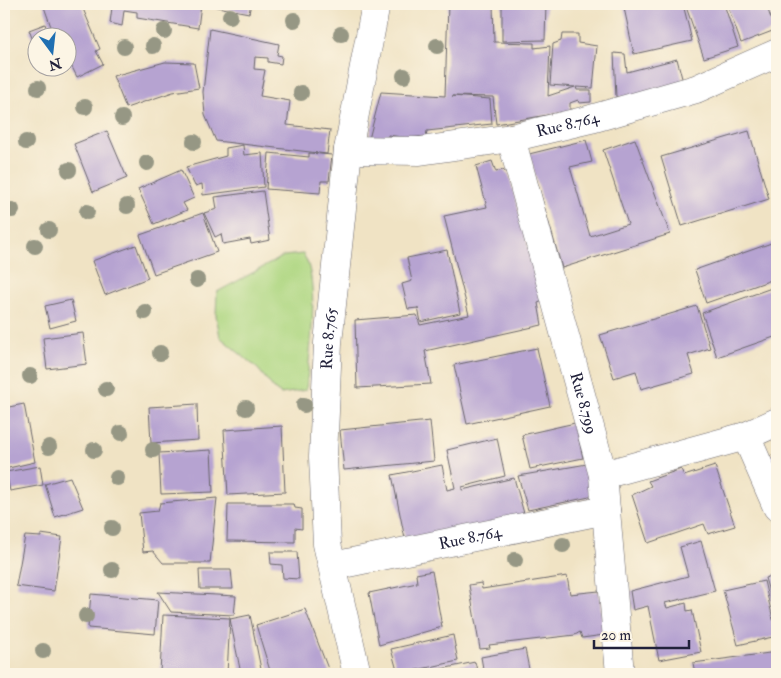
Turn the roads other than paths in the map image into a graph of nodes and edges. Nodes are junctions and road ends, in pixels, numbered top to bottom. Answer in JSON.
{"nodes":[{"id":1,"x":376,"y":4,"type":"edge"},
{"id":2,"x":777,"y":53,"type":"edge"},
{"id":3,"x":511,"y":138,"type":"junction"},
{"id":4,"x":348,"y":150,"type":"junction"},
{"id":5,"x":777,"y":422,"type":"edge"},
{"id":6,"x":746,"y":436,"type":"junction"},
{"id":7,"x":603,"y":476,"type":"junction"},
{"id":8,"x":777,"y":507,"type":"edge"},
{"id":9,"x":606,"y":510,"type":"junction"},
{"id":10,"x":333,"y":566,"type":"junction"},
{"id":11,"x":357,"y":674,"type":"edge"},
{"id":12,"x":620,"y":674,"type":"edge"}],
"edges":[{"from":1,"to":4,"type":"street","name":"Rue 8.765"},
{"from":2,"to":3,"type":"street","name":"Rue 8.764"},
{"from":3,"to":4,"type":"street","name":"Rue 8.764"},
{"from":3,"to":7,"type":"street","name":"Rue 8.799"},
{"from":4,"to":10,"type":"street","name":"Rue 8.765"},
{"from":5,"to":6,"type":"street"},
{"from":6,"to":7,"type":"street"},
{"from":6,"to":8,"type":"street"},
{"from":7,"to":9,"type":"street","name":"Rue 8.799"},
{"from":9,"to":10,"type":"street","name":"Rue 8.764"},
{"from":9,"to":12,"type":"street","name":"Rue 8.799"},
{"from":10,"to":11,"type":"street","name":"Rue 8.765"}]}
